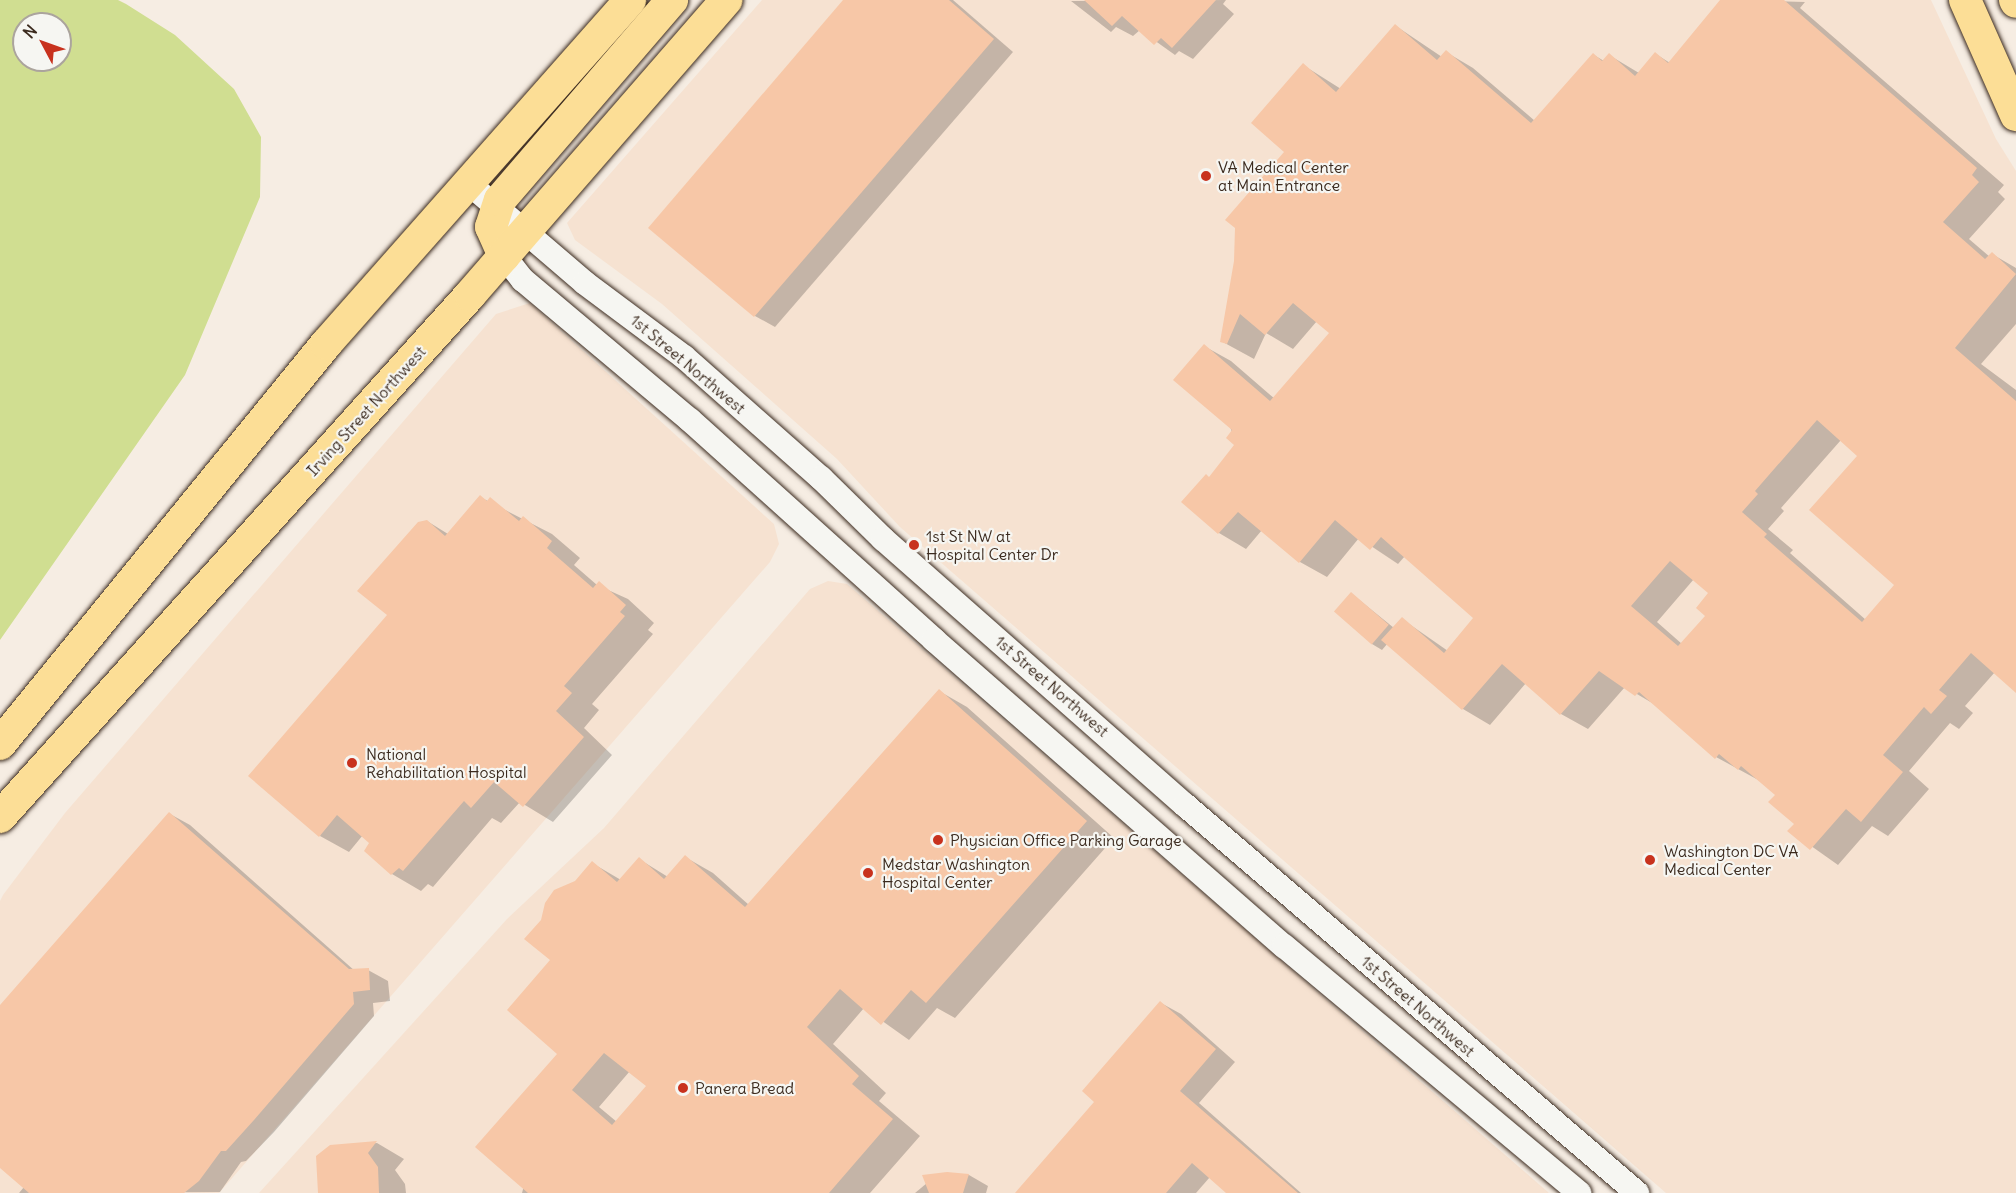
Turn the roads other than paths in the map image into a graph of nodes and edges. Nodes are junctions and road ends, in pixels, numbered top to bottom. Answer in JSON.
{"nodes":[{"id":1,"x":630,"y":0,"type":"edge"},
{"id":2,"x":672,"y":0,"type":"edge"},
{"id":3,"x":726,"y":0,"type":"edge"},
{"id":4,"x":1966,"y":5,"type":"edge"},
{"id":5,"x":2016,"y":115,"type":"edge"},
{"id":6,"x":466,"y":181,"type":"junction"},
{"id":7,"x":496,"y":207,"type":"junction"},
{"id":8,"x":525,"y":232,"type":"junction"},
{"id":9,"x":504,"y":256,"type":"junction"},
{"id":10,"x":0,"y":744,"type":"edge"},
{"id":11,"x":0,"y":818,"type":"edge"},
{"id":12,"x":1579,"y":1193,"type":"edge"},
{"id":13,"x":1637,"y":1193,"type":"edge"}],
"edges":[{"from":1,"to":6,"type":"main road"},
{"from":2,"to":7,"type":"main road"},
{"from":3,"to":8,"type":"main road","name":"Irving Street Northwest"},
{"from":4,"to":5,"type":"main road"},
{"from":6,"to":7,"type":"street","name":"1st Street Northwest"},
{"from":6,"to":10,"type":"main road"},
{"from":7,"to":8,"type":"street","name":"1st Street Northwest"},
{"from":7,"to":9,"type":"main road"},
{"from":8,"to":9,"type":"main road","name":"Irving Street Northwest"},
{"from":8,"to":13,"type":"street","name":"1st Street Northwest"},
{"from":9,"to":11,"type":"main road","name":"Irving Street Northwest"},
{"from":9,"to":12,"type":"street"}]}
